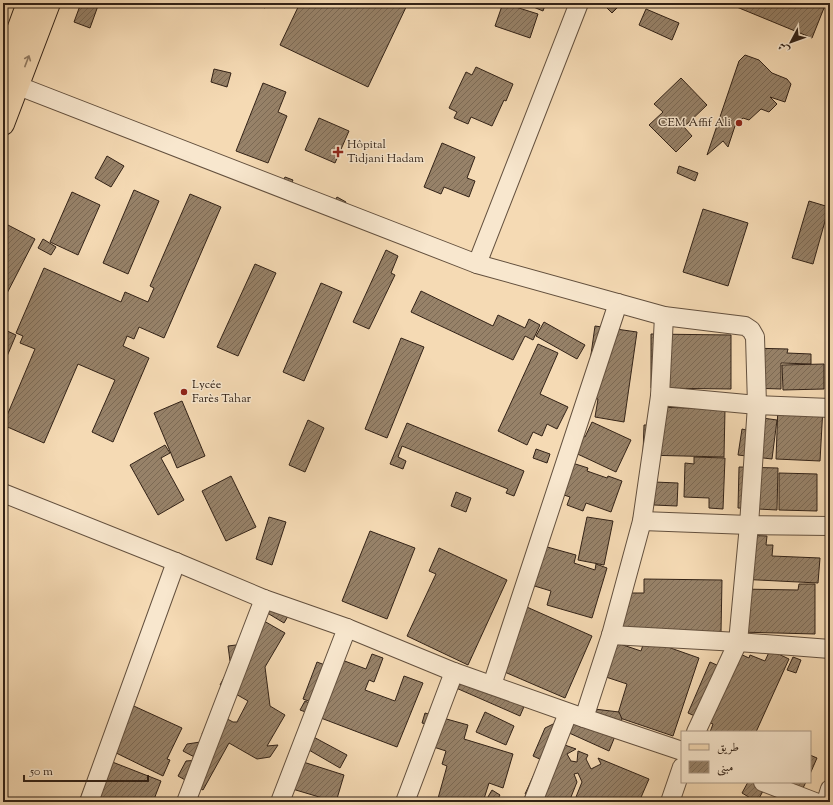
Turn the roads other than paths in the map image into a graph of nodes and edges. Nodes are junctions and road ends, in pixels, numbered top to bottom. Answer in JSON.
{"nodes":[{"id":1,"x":28,"y":3,"type":"edge"},
{"id":2,"x":49,"y":3,"type":"edge"},
{"id":3,"x":579,"y":3,"type":"edge"},
{"id":4,"x":8,"y":79,"type":"edge"},
{"id":5,"x":3,"y":124,"type":"edge"},
{"id":6,"x":477,"y":264,"type":"junction"},
{"id":7,"x":618,"y":303,"type":"junction"},
{"id":8,"x":664,"y":316,"type":"junction"},
{"id":9,"x":660,"y":396,"type":"junction"},
{"id":10,"x":757,"y":405,"type":"junction"},
{"id":11,"x":830,"y":408,"type":"edge"},
{"id":12,"x":3,"y":493,"type":"edge"},
{"id":13,"x":642,"y":521,"type":"junction"},
{"id":14,"x":749,"y":525,"type":"junction"},
{"id":15,"x":830,"y":526,"type":"edge"},
{"id":16,"x":176,"y":562,"type":"junction"},
{"id":17,"x":264,"y":599,"type":"junction"},
{"id":18,"x":347,"y":628,"type":"junction"},
{"id":19,"x":610,"y":635,"type":"junction"},
{"id":20,"x":738,"y":642,"type":"junction"},
{"id":21,"x":830,"y":649,"type":"edge"},
{"id":22,"x":454,"y":672,"type":"junction"},
{"id":23,"x":492,"y":686,"type":"junction"},
{"id":24,"x":576,"y":715,"type":"junction"},
{"id":25,"x":696,"y":731,"type":"edge"},
{"id":26,"x":681,"y":751,"type":"edge"},
{"id":27,"x":681,"y":770,"type":"edge"},
{"id":28,"x":766,"y":783,"type":"edge"},
{"id":29,"x":830,"y":789,"type":"edge"},
{"id":30,"x":89,"y":802,"type":"edge"},
{"id":31,"x":186,"y":802,"type":"edge"},
{"id":32,"x":280,"y":802,"type":"edge"},
{"id":33,"x":405,"y":802,"type":"edge"},
{"id":34,"x":533,"y":802,"type":"edge"},
{"id":35,"x":670,"y":802,"type":"edge"},
{"id":36,"x":815,"y":802,"type":"edge"},
{"id":37,"x":826,"y":802,"type":"edge"}],
"edges":[{"from":1,"to":4,"type":"main road"},
{"from":4,"to":2,"type":"main road","one_way":true},
{"from":3,"to":6,"type":"street"},
{"from":4,"to":5,"type":"main road"},
{"from":4,"to":6,"type":"street"},
{"from":6,"to":7,"type":"street"},
{"from":7,"to":8,"type":"street"},
{"from":7,"to":23,"type":"street"},
{"from":8,"to":9,"type":"street"},
{"from":8,"to":10,"type":"street"},
{"from":9,"to":10,"type":"street"},
{"from":9,"to":13,"type":"street"},
{"from":10,"to":11,"type":"street"},
{"from":10,"to":14,"type":"street"},
{"from":12,"to":16,"type":"street"},
{"from":13,"to":14,"type":"street"},
{"from":13,"to":19,"type":"street"},
{"from":14,"to":15,"type":"street"},
{"from":14,"to":20,"type":"street"},
{"from":16,"to":17,"type":"street"},
{"from":16,"to":30,"type":"street"},
{"from":17,"to":18,"type":"street"},
{"from":17,"to":31,"type":"street"},
{"from":18,"to":22,"type":"street"},
{"from":18,"to":32,"type":"street"},
{"from":19,"to":20,"type":"street"},
{"from":19,"to":24,"type":"street"},
{"from":20,"to":21,"type":"street"},
{"from":20,"to":25,"type":"street"},
{"from":22,"to":23,"type":"street"},
{"from":22,"to":33,"type":"street"},
{"from":23,"to":24,"type":"street"},
{"from":24,"to":26,"type":"street"},
{"from":24,"to":34,"type":"street"},
{"from":27,"to":35,"type":"street"},
{"from":28,"to":36,"type":"street"},
{"from":29,"to":37,"type":"street"}]}
